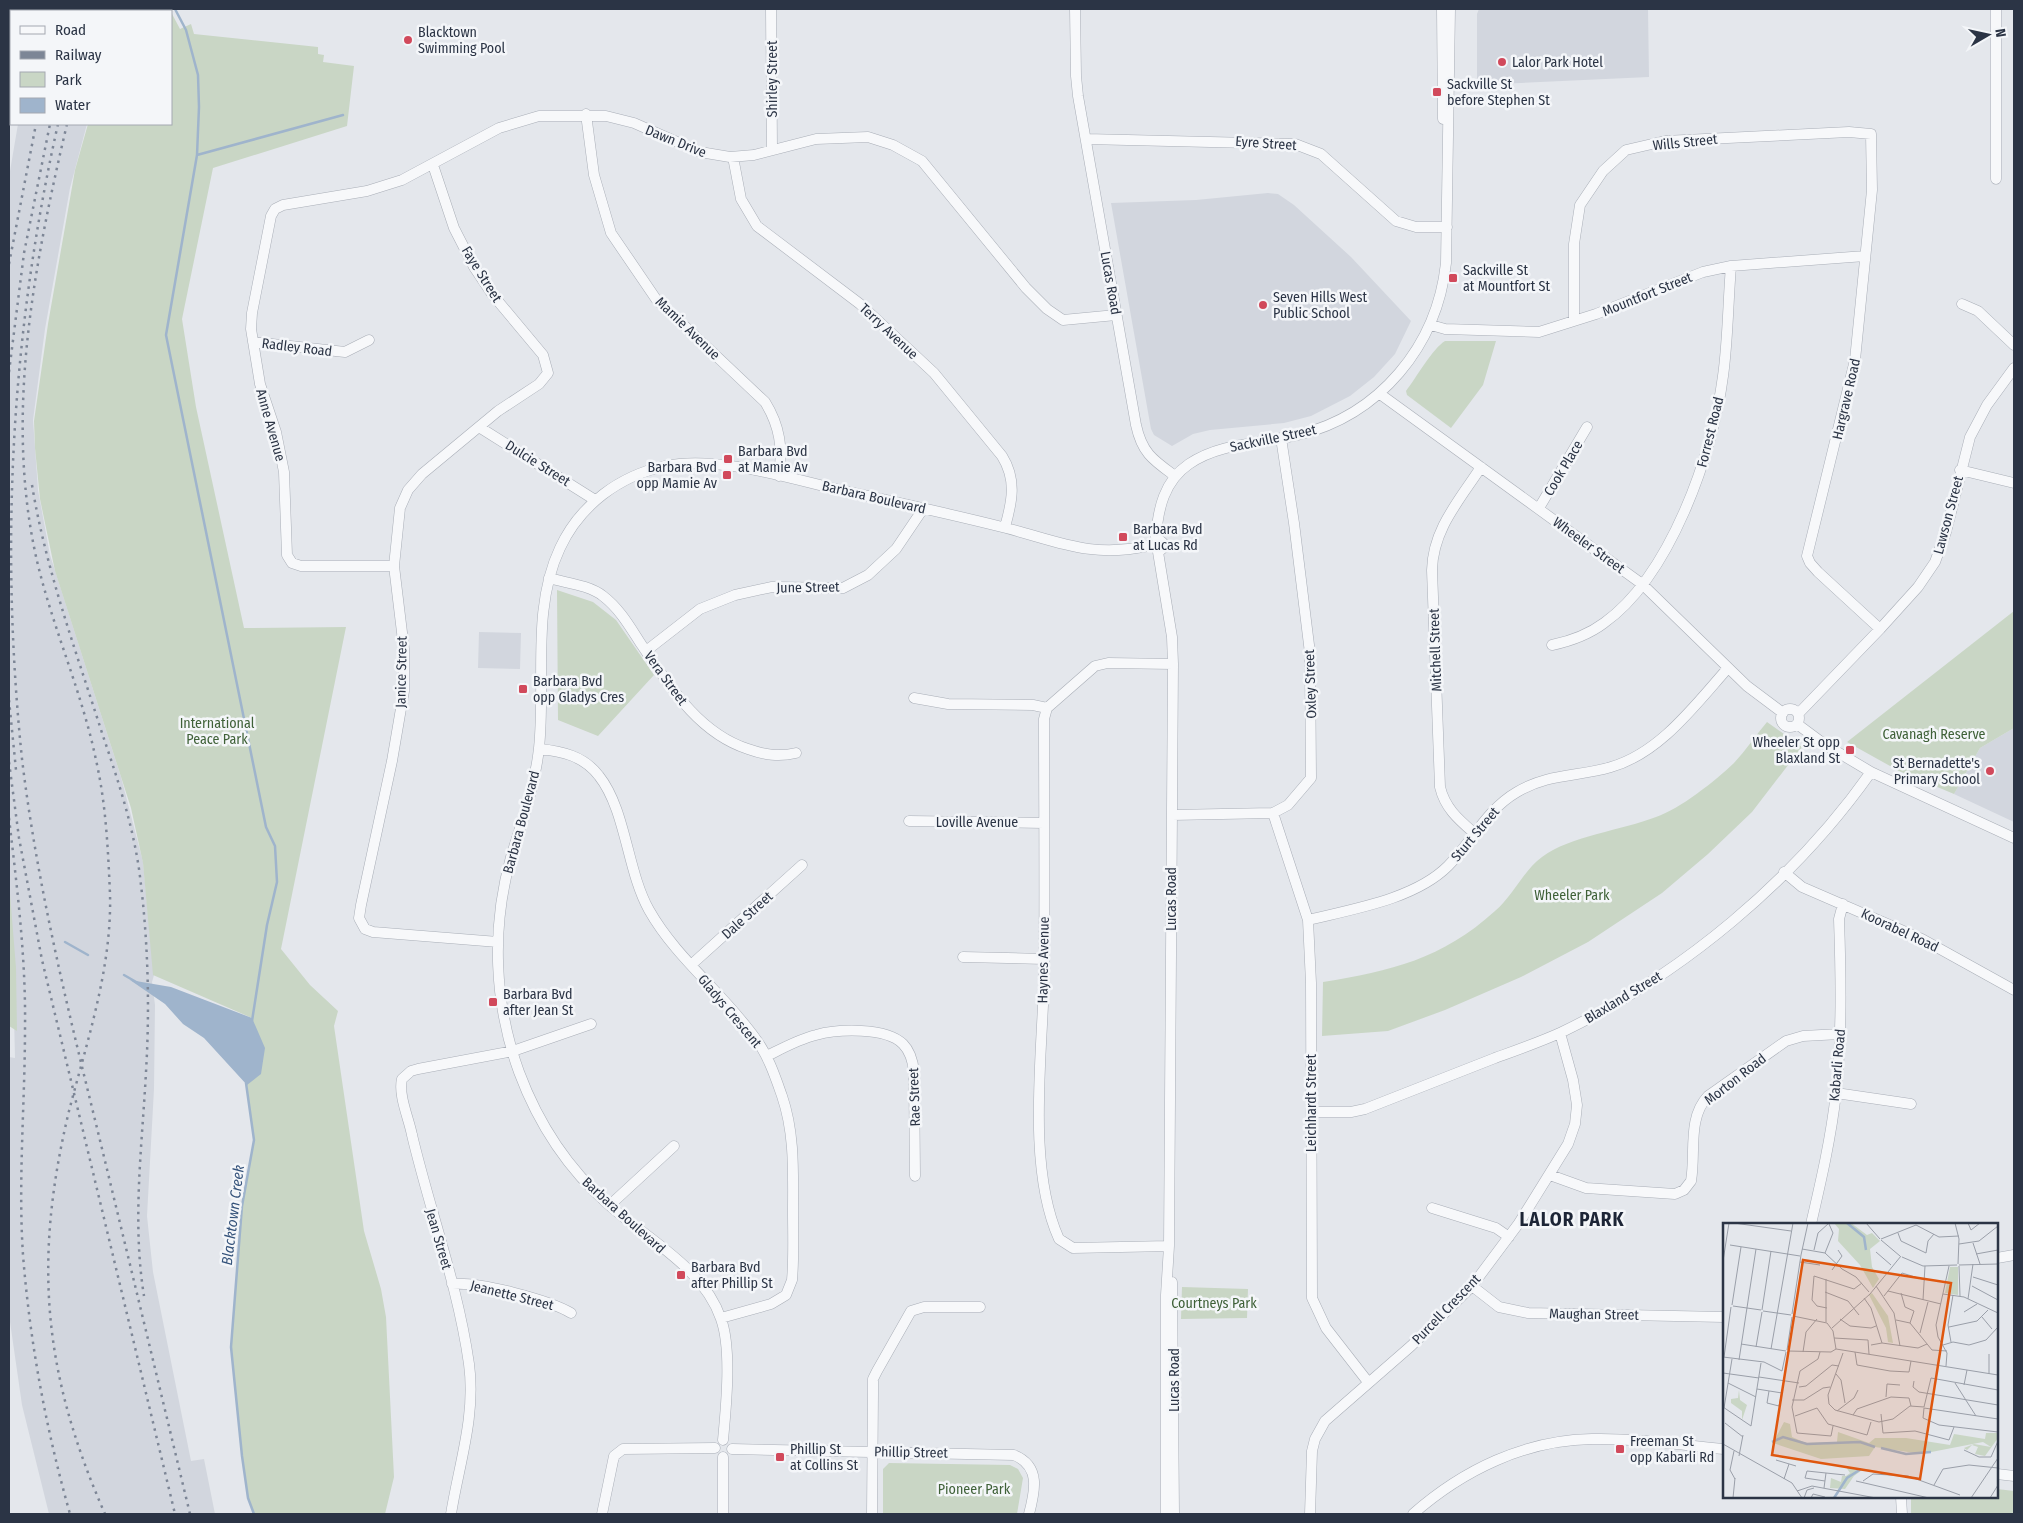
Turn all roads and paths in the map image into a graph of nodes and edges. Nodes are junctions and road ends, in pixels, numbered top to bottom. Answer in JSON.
{"nodes":[{"id":1,"x":771,"y":9,"type":"edge"},
{"id":2,"x":1075,"y":9,"type":"edge"},
{"id":3,"x":1442,"y":9,"type":"edge"},
{"id":4,"x":1450,"y":9,"type":"edge"},
{"id":5,"x":1996,"y":9,"type":"edge"},
{"id":6,"x":586,"y":114,"type":"junction"},
{"id":7,"x":1871,"y":134,"type":"joint"},
{"id":8,"x":1086,"y":139,"type":"junction"},
{"id":9,"x":772,"y":150,"type":"junction"},
{"id":10,"x":733,"y":157,"type":"junction"},
{"id":11,"x":433,"y":165,"type":"junction"},
{"id":12,"x":1996,"y":179,"type":"dead end"},
{"id":13,"x":1447,"y":185,"type":"junction"},
{"id":14,"x":271,"y":216,"type":"joint"},
{"id":15,"x":1447,"y":227,"type":"junction"},
{"id":16,"x":1865,"y":256,"type":"junction"},
{"id":17,"x":1731,"y":266,"type":"junction"},
{"id":18,"x":1962,"y":304,"type":"dead end"},
{"id":19,"x":1116,"y":315,"type":"junction"},
{"id":20,"x":1574,"y":319,"type":"junction"},
{"id":21,"x":1431,"y":325,"type":"junction"},
{"id":22,"x":369,"y":340,"type":"dead end"},
{"id":23,"x":253,"y":342,"type":"junction"},
{"id":24,"x":2014,"y":345,"type":"edge"},
{"id":25,"x":2014,"y":368,"type":"edge"},
{"id":26,"x":548,"y":373,"type":"joint"},
{"id":27,"x":1380,"y":394,"type":"junction"},
{"id":28,"x":479,"y":427,"type":"junction"},
{"id":29,"x":1587,"y":427,"type":"dead end"},
{"id":30,"x":1281,"y":438,"type":"junction"},
{"id":31,"x":1481,"y":467,"type":"junction"},
{"id":32,"x":1960,"y":470,"type":"junction"},
{"id":33,"x":780,"y":476,"type":"junction"},
{"id":34,"x":1176,"y":476,"type":"junction"},
{"id":35,"x":2014,"y":483,"type":"edge"},
{"id":36,"x":595,"y":500,"type":"junction"},
{"id":37,"x":1539,"y":508,"type":"junction"},
{"id":38,"x":923,"y":509,"type":"junction"},
{"id":39,"x":1005,"y":528,"type":"junction"},
{"id":40,"x":1156,"y":537,"type":"junction"},
{"id":41,"x":1148,"y":546,"type":"junction"},
{"id":42,"x":1158,"y":552,"type":"junction"},
{"id":43,"x":394,"y":566,"type":"junction"},
{"id":44,"x":549,"y":578,"type":"junction"},
{"id":45,"x":1642,"y":584,"type":"junction"},
{"id":46,"x":1880,"y":629,"type":"junction"},
{"id":47,"x":1552,"y":645,"type":"dead end"},
{"id":48,"x":646,"y":652,"type":"junction"},
{"id":49,"x":1173,"y":664,"type":"junction"},
{"id":50,"x":1728,"y":668,"type":"junction"},
{"id":51,"x":914,"y":698,"type":"dead end"},
{"id":52,"x":1046,"y":708,"type":"junction"},
{"id":53,"x":1783,"y":713,"type":"junction"},
{"id":54,"x":1798,"y":719,"type":"junction"},
{"id":55,"x":539,"y":749,"type":"junction"},
{"id":56,"x":796,"y":753,"type":"dead end"},
{"id":57,"x":1871,"y":772,"type":"junction"},
{"id":58,"x":1273,"y":813,"type":"junction"},
{"id":59,"x":1172,"y":815,"type":"junction"},
{"id":60,"x":909,"y":821,"type":"dead end"},
{"id":61,"x":1044,"y":822,"type":"junction"},
{"id":62,"x":1474,"y":833,"type":"junction"},
{"id":63,"x":2014,"y":838,"type":"edge"},
{"id":64,"x":802,"y":865,"type":"dead end"},
{"id":65,"x":1784,"y":872,"type":"junction"},
{"id":66,"x":1843,"y":904,"type":"junction"},
{"id":67,"x":1308,"y":920,"type":"junction"},
{"id":68,"x":498,"y":942,"type":"junction"},
{"id":69,"x":963,"y":957,"type":"dead end"},
{"id":70,"x":1044,"y":959,"type":"junction"},
{"id":71,"x":691,"y":965,"type":"junction"},
{"id":72,"x":2014,"y":990,"type":"edge"},
{"id":73,"x":591,"y":1024,"type":"dead end"},
{"id":74,"x":1560,"y":1033,"type":"junction"},
{"id":75,"x":1840,"y":1034,"type":"junction"},
{"id":76,"x":513,"y":1051,"type":"junction"},
{"id":77,"x":767,"y":1056,"type":"junction"},
{"id":78,"x":1836,"y":1093,"type":"junction"},
{"id":79,"x":1911,"y":1104,"type":"dead end"},
{"id":80,"x":1311,"y":1112,"type":"junction"},
{"id":81,"x":674,"y":1146,"type":"dead end"},
{"id":82,"x":1550,"y":1175,"type":"junction"},
{"id":83,"x":915,"y":1176,"type":"dead end"},
{"id":84,"x":610,"y":1206,"type":"junction"},
{"id":85,"x":1432,"y":1208,"type":"dead end"},
{"id":86,"x":1811,"y":1223,"type":"edge"},
{"id":87,"x":1509,"y":1237,"type":"junction"},
{"id":88,"x":1169,"y":1246,"type":"junction"},
{"id":89,"x":2014,"y":1255,"type":"edge"},
{"id":90,"x":1998,"y":1258,"type":"edge"},
{"id":91,"x":452,"y":1284,"type":"junction"},
{"id":92,"x":1472,"y":1286,"type":"junction"},
{"id":93,"x":980,"y":1307,"type":"dead end"},
{"id":94,"x":571,"y":1313,"type":"dead end"},
{"id":95,"x":1723,"y":1317,"type":"edge"},
{"id":96,"x":721,"y":1318,"type":"junction"},
{"id":97,"x":1368,"y":1382,"type":"junction"},
{"id":98,"x":723,"y":1440,"type":"junction"},
{"id":99,"x":715,"y":1448,"type":"junction"},
{"id":100,"x":732,"y":1449,"type":"junction"},
{"id":101,"x":1723,"y":1449,"type":"edge"},
{"id":102,"x":872,"y":1451,"type":"junction"},
{"id":103,"x":723,"y":1457,"type":"junction"},
{"id":104,"x":1998,"y":1474,"type":"edge"},
{"id":105,"x":2014,"y":1476,"type":"edge"},
{"id":106,"x":1901,"y":1498,"type":"edge"},
{"id":107,"x":451,"y":1514,"type":"edge"},
{"id":108,"x":602,"y":1514,"type":"edge"},
{"id":109,"x":723,"y":1514,"type":"edge"},
{"id":110,"x":872,"y":1514,"type":"edge"},
{"id":111,"x":1029,"y":1514,"type":"edge"},
{"id":112,"x":1166,"y":1514,"type":"edge"},
{"id":113,"x":1174,"y":1514,"type":"edge"},
{"id":114,"x":1310,"y":1514,"type":"edge"},
{"id":115,"x":1414,"y":1514,"type":"edge"},
{"id":116,"x":1902,"y":1514,"type":"edge"}],
"edges":[{"from":1,"to":9,"type":"street","name":"Shirley Street"},
{"from":2,"to":8,"type":"street","name":"Lucas Road"},
{"from":3,"to":13,"type":"street","name":"Sackville Street"},
{"from":4,"to":13,"type":"street","name":"Sackville Street"},
{"from":5,"to":12,"type":"street"},
{"from":6,"to":10,"type":"street","name":"Dawn Drive"},
{"from":6,"to":11,"type":"street","name":"Dawn Drive"},
{"from":6,"to":33,"type":"street","name":"Mamie Avenue"},
{"from":7,"to":16,"type":"street","name":"Hargrave Road"},
{"from":7,"to":20,"type":"street","name":"Wills Street"},
{"from":8,"to":15,"type":"street","name":"Eyre Street"},
{"from":8,"to":19,"type":"street","name":"Lucas Road"},
{"from":9,"to":10,"type":"street","name":"Dawn Drive"},
{"from":9,"to":19,"type":"street","name":"Dawn Drive"},
{"from":10,"to":39,"type":"street","name":"Terry Avenue"},
{"from":11,"to":14,"type":"street","name":"Dawn Drive"},
{"from":11,"to":26,"type":"street","name":"Faye Street"},
{"from":13,"to":15,"type":"street","name":"Sackville Street"},
{"from":14,"to":23,"type":"street","name":"Anne Avenue"},
{"from":15,"to":21,"type":"street","name":"Sackville Street"},
{"from":16,"to":17,"type":"street","name":"Mountfort Street"},
{"from":16,"to":46,"type":"street","name":"Hargrave Road"},
{"from":17,"to":20,"type":"street","name":"Mountfort Street"},
{"from":17,"to":45,"type":"street","name":"Forrest Road"},
{"from":18,"to":24,"type":"street"},
{"from":19,"to":34,"type":"street","name":"Lucas Road"},
{"from":20,"to":21,"type":"street","name":"Mountfort Street"},
{"from":21,"to":27,"type":"street","name":"Sackville Street"},
{"from":22,"to":23,"type":"street","name":"Radley Road"},
{"from":23,"to":43,"type":"street","name":"Anne Avenue"},
{"from":25,"to":32,"type":"street","name":"Lawson Street"},
{"from":26,"to":28,"type":"street","name":"Janice Street"},
{"from":27,"to":30,"type":"street","name":"Sackville Street"},
{"from":27,"to":31,"type":"street","name":"Wheeler Street"},
{"from":28,"to":36,"type":"street","name":"Dulcie Street"},
{"from":28,"to":43,"type":"street","name":"Janice Street"},
{"from":29,"to":37,"type":"street","name":"Cook Place"},
{"from":30,"to":34,"type":"street","name":"Sackville Street"},
{"from":30,"to":58,"type":"street","name":"Oxley Street"},
{"from":31,"to":37,"type":"street","name":"Wheeler Street"},
{"from":31,"to":62,"type":"street","name":"Mitchell Street"},
{"from":32,"to":35,"type":"street"},
{"from":32,"to":46,"type":"street","name":"Lawson Street"},
{"from":33,"to":36,"type":"street","name":"Barbara Boulevard"},
{"from":33,"to":38,"type":"street","name":"Barbara Boulevard"},
{"from":34,"to":40,"type":"street"},
{"from":36,"to":44,"type":"street","name":"Barbara Boulevard"},
{"from":37,"to":45,"type":"street","name":"Wheeler Street"},
{"from":38,"to":39,"type":"street","name":"Barbara Boulevard"},
{"from":38,"to":48,"type":"street","name":"June Street"},
{"from":39,"to":41,"type":"street","name":"Barbara Boulevard"},
{"from":40,"to":41,"type":"street"},
{"from":40,"to":42,"type":"street"},
{"from":41,"to":42,"type":"street"},
{"from":42,"to":49,"type":"street","name":"Lucas Road"},
{"from":43,"to":68,"type":"street","name":"Janice Street"},
{"from":44,"to":48,"type":"street","name":"Vera Street"},
{"from":44,"to":55,"type":"street","name":"Barbara Boulevard"},
{"from":45,"to":47,"type":"street","name":"Forrest Road"},
{"from":45,"to":50,"type":"street","name":"Wheeler Street"},
{"from":46,"to":54,"type":"street","name":"Lawson Street"},
{"from":48,"to":56,"type":"street","name":"Vera Street"},
{"from":49,"to":52,"type":"street"},
{"from":49,"to":59,"type":"street","name":"Lucas Road"},
{"from":50,"to":53,"type":"street","name":"Wheeler Street"},
{"from":50,"to":62,"type":"street","name":"Sturt Street"},
{"from":51,"to":52,"type":"street"},
{"from":52,"to":61,"type":"street","name":"Haynes Avenue"},
{"from":53,"to":54,"type":"street"},
{"from":53,"to":54,"type":"street"},
{"from":54,"to":57,"type":"street"},
{"from":55,"to":68,"type":"street","name":"Barbara Boulevard"},
{"from":55,"to":71,"type":"street","name":"Gladys Crescent"},
{"from":57,"to":63,"type":"street"},
{"from":57,"to":65,"type":"street","name":"Blaxland Street"},
{"from":58,"to":59,"type":"street"},
{"from":58,"to":67,"type":"street","name":"Leichhardt Street"},
{"from":59,"to":88,"type":"street","name":"Lucas Road"},
{"from":60,"to":61,"type":"street","name":"Loville Avenue"},
{"from":61,"to":70,"type":"street","name":"Haynes Avenue"},
{"from":62,"to":67,"type":"street","name":"Sturt Street"},
{"from":64,"to":71,"type":"street","name":"Dale Street"},
{"from":65,"to":66,"type":"street","name":"Koorabel Road"},
{"from":65,"to":74,"type":"street","name":"Blaxland Street"},
{"from":66,"to":72,"type":"street","name":"Koorabel Road"},
{"from":66,"to":75,"type":"street","name":"Kabarli Road"},
{"from":67,"to":80,"type":"street","name":"Leichhardt Street"},
{"from":68,"to":76,"type":"street","name":"Barbara Boulevard"},
{"from":69,"to":70,"type":"street"},
{"from":70,"to":88,"type":"street","name":"Haynes Avenue"},
{"from":71,"to":77,"type":"street","name":"Gladys Crescent"},
{"from":73,"to":76,"type":"street","name":"Jean Street"},
{"from":74,"to":80,"type":"street","name":"Blaxland Street"},
{"from":74,"to":82,"type":"street","name":"Purcell Crescent"},
{"from":75,"to":78,"type":"street","name":"Kabarli Road"},
{"from":75,"to":82,"type":"street","name":"Morton Road"},
{"from":76,"to":84,"type":"street","name":"Barbara Boulevard"},
{"from":76,"to":91,"type":"street","name":"Jean Street"},
{"from":77,"to":83,"type":"street","name":"Rae Street"},
{"from":77,"to":96,"type":"street","name":"Gladys Crescent"},
{"from":78,"to":79,"type":"street"},
{"from":78,"to":86,"type":"street","name":"Kabarli Road"},
{"from":80,"to":97,"type":"street","name":"Leichhardt Street"},
{"from":81,"to":84,"type":"street"},
{"from":82,"to":87,"type":"street","name":"Purcell Crescent"},
{"from":84,"to":96,"type":"street","name":"Barbara Boulevard"},
{"from":85,"to":87,"type":"street"},
{"from":87,"to":92,"type":"street","name":"Purcell Crescent"},
{"from":88,"to":112,"type":"street","name":"Lucas Road"},
{"from":88,"to":113,"type":"street","name":"Lucas Road"},
{"from":89,"to":90,"type":"street"},
{"from":91,"to":94,"type":"street","name":"Jeanette Street"},
{"from":91,"to":107,"type":"street","name":"Jean Street"},
{"from":92,"to":95,"type":"street","name":"Maughan Street"},
{"from":92,"to":97,"type":"street","name":"Purcell Crescent"},
{"from":93,"to":102,"type":"street"},
{"from":96,"to":98,"type":"street","name":"Barbara Boulevard"},
{"from":97,"to":114,"type":"street","name":"Purcell Crescent"},
{"from":98,"to":99,"type":"street"},
{"from":98,"to":100,"type":"street"},
{"from":99,"to":103,"type":"street"},
{"from":99,"to":108,"type":"street"},
{"from":100,"to":102,"type":"street","name":"Phillip Street"},
{"from":100,"to":103,"type":"street"},
{"from":101,"to":115,"type":"street"},
{"from":102,"to":110,"type":"street"},
{"from":102,"to":111,"type":"street","name":"Phillip Street"},
{"from":103,"to":109,"type":"street"},
{"from":104,"to":105,"type":"street"},
{"from":106,"to":116,"type":"street"}]}
